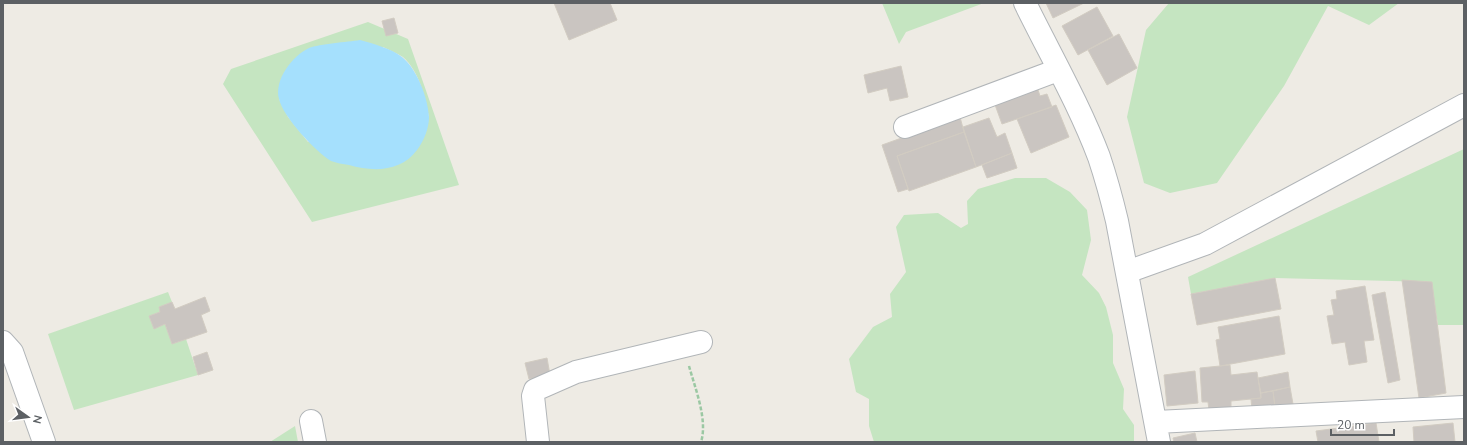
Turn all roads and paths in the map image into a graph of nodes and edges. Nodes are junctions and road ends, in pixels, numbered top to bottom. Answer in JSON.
{"nodes":[{"id":1,"x":1025,"y":3,"type":"edge"},
{"id":2,"x":1058,"y":70,"type":"junction"},
{"id":3,"x":1464,"y":105,"type":"edge"},
{"id":4,"x":905,"y":126,"type":"dead end"},
{"id":5,"x":1127,"y":272,"type":"junction"},
{"id":6,"x":3,"y":342,"type":"edge"},
{"id":7,"x":692,"y":344,"type":"joint"},
{"id":8,"x":1464,"y":407,"type":"edge"},
{"id":9,"x":311,"y":421,"type":"dead end"},
{"id":10,"x":1157,"y":432,"type":"edge"},
{"id":11,"x":44,"y":442,"type":"edge"},
{"id":12,"x":315,"y":442,"type":"edge"},
{"id":13,"x":538,"y":442,"type":"edge"},
{"id":14,"x":701,"y":442,"type":"edge"}],
"edges":[{"from":1,"to":2,"type":"street"},
{"from":2,"to":4,"type":"street"},
{"from":2,"to":5,"type":"street"},
{"from":3,"to":5,"type":"street"},
{"from":5,"to":10,"type":"street"},
{"from":6,"to":11,"type":"street"},
{"from":7,"to":13,"type":"street"},
{"from":7,"to":14,"type":"path"},
{"from":8,"to":10,"type":"street"},
{"from":9,"to":12,"type":"street"}]}
